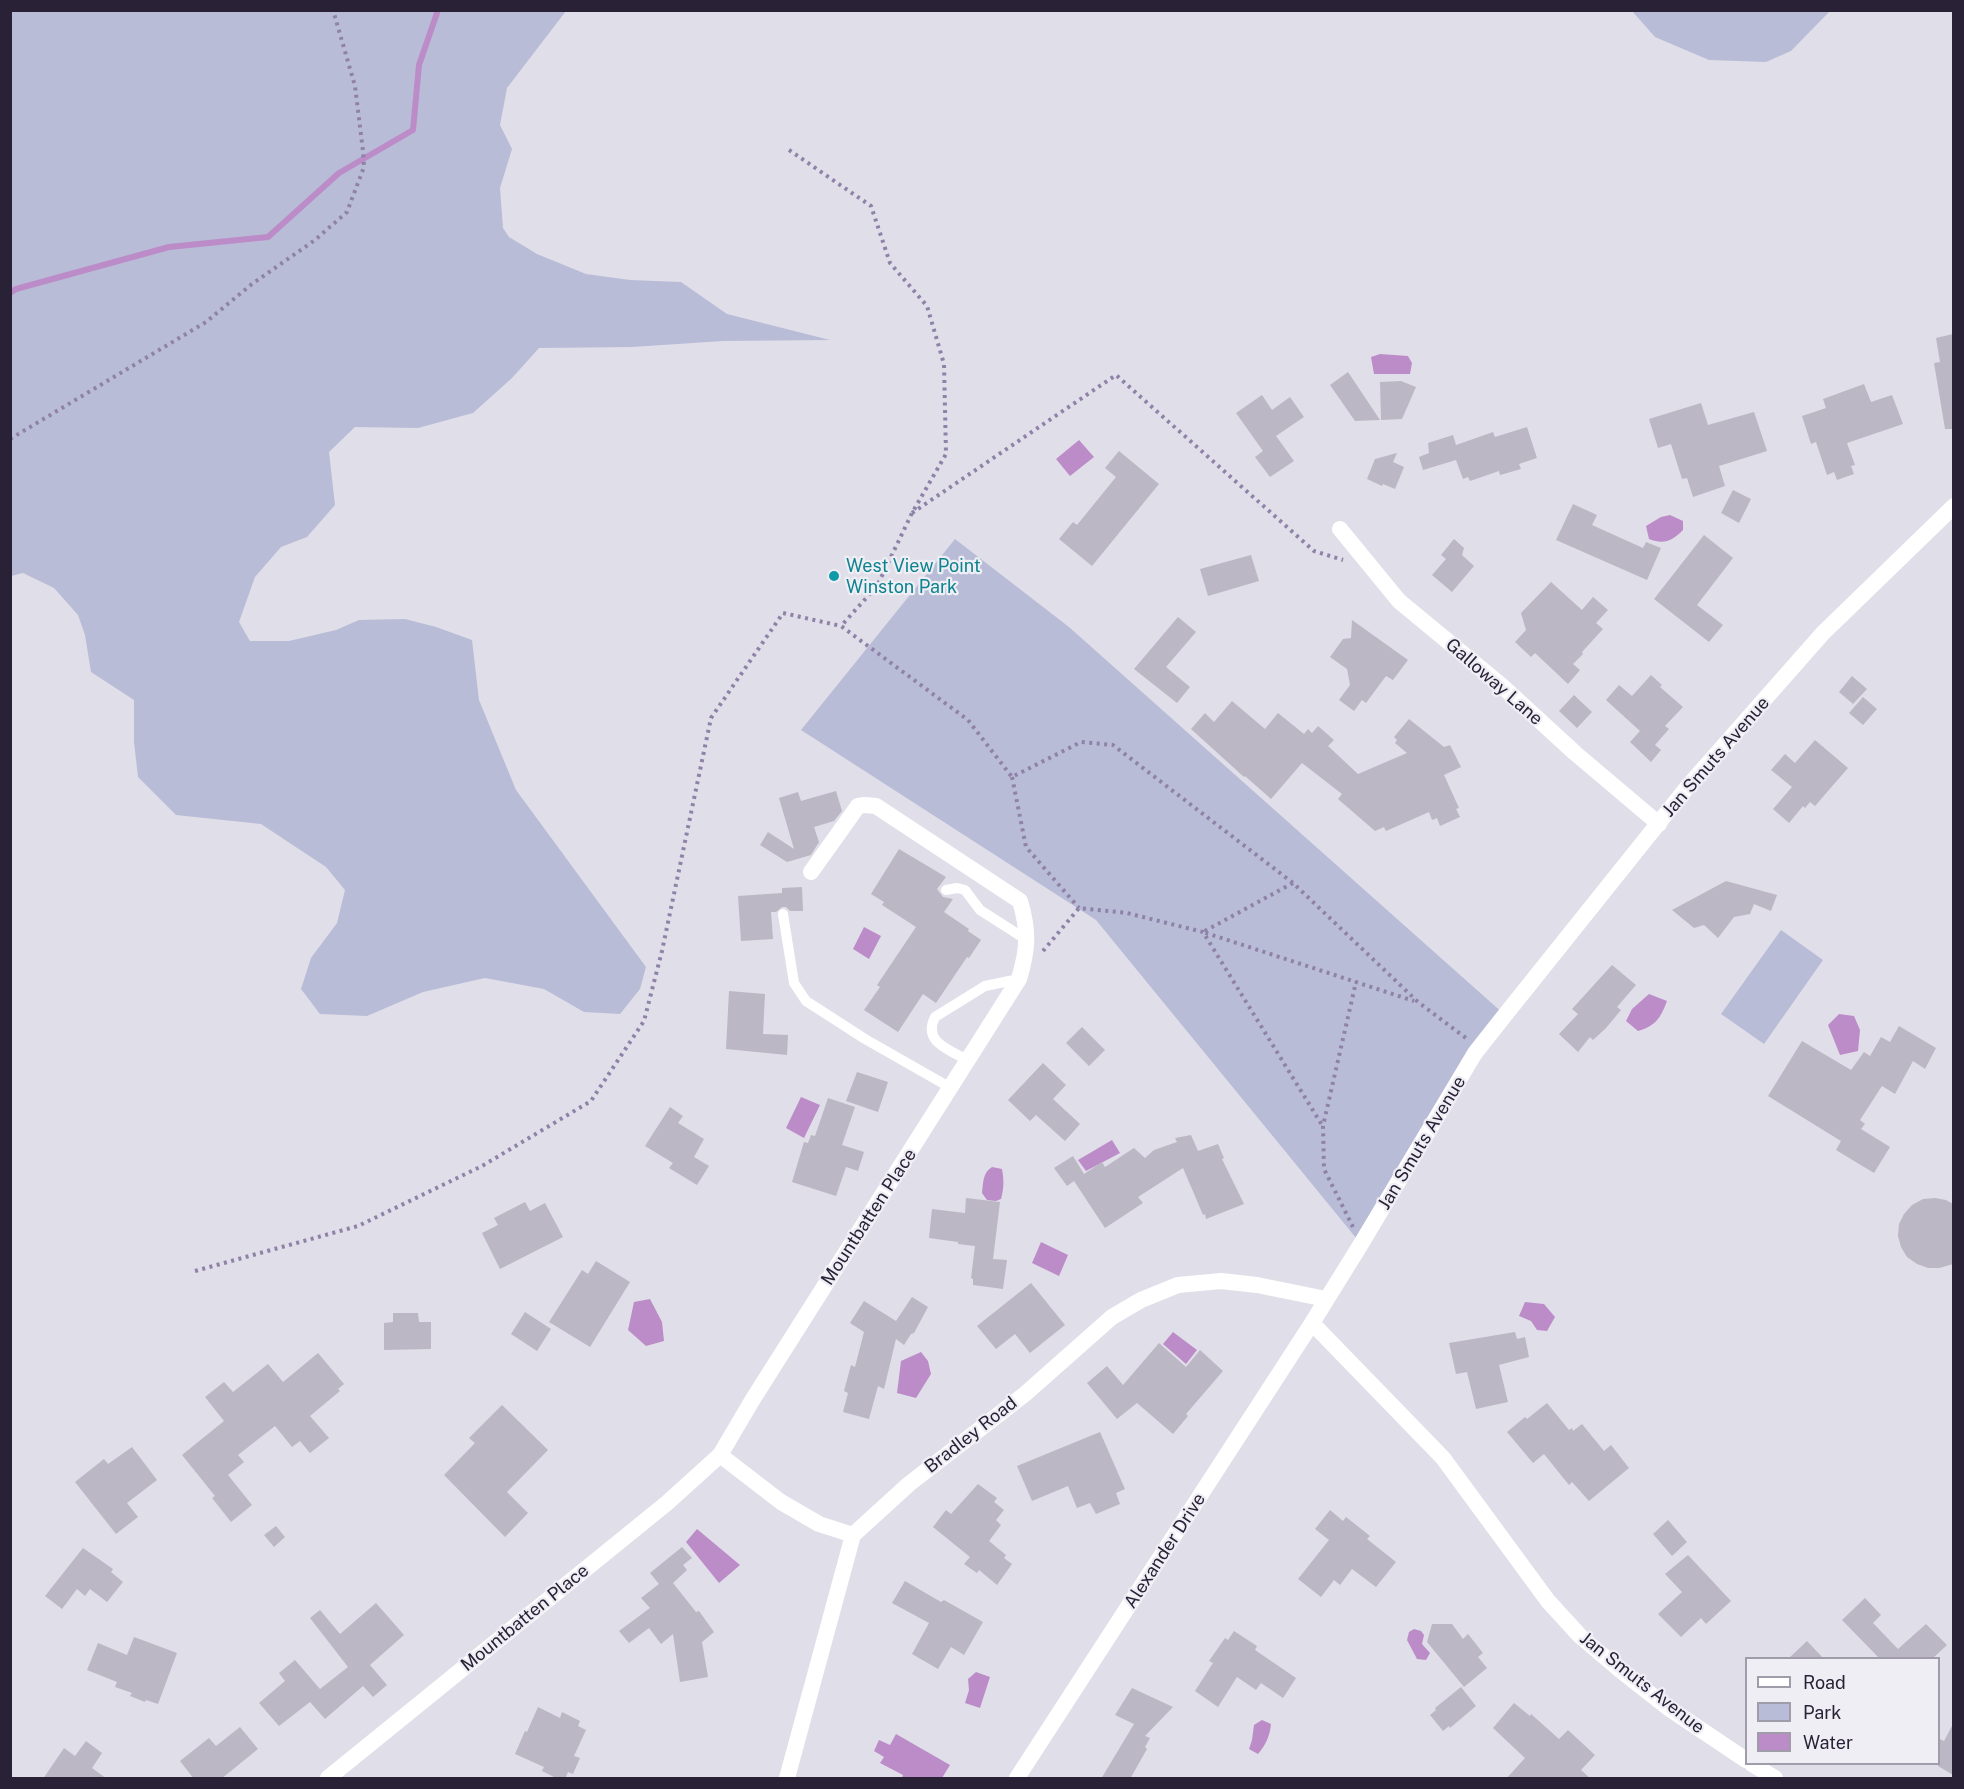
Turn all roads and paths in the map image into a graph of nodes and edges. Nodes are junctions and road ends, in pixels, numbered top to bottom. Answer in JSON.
{"nodes":[{"id":1,"x":333,"y":10,"type":"edge"},
{"id":2,"x":789,"y":150,"type":"dead end"},
{"id":3,"x":10,"y":439,"type":"edge"},
{"id":4,"x":1953,"y":506,"type":"edge"},
{"id":5,"x":912,"y":513,"type":"junction"},
{"id":6,"x":1340,"y":529,"type":"dead end"},
{"id":7,"x":1373,"y":569,"type":"junction"},
{"id":8,"x":841,"y":626,"type":"junction"},
{"id":9,"x":1012,"y":777,"type":"junction"},
{"id":10,"x":1659,"y":824,"type":"junction"},
{"id":11,"x":811,"y":872,"type":"dead end"},
{"id":12,"x":1293,"y":883,"type":"junction"},
{"id":13,"x":946,"y":890,"type":"dead end"},
{"id":14,"x":1078,"y":908,"type":"junction"},
{"id":15,"x":783,"y":914,"type":"dead end"},
{"id":16,"x":1203,"y":933,"type":"junction"},
{"id":17,"x":1027,"y":940,"type":"junction"},
{"id":18,"x":1041,"y":953,"type":"dead end"},
{"id":19,"x":1019,"y":980,"type":"junction"},
{"id":20,"x":1356,"y":982,"type":"junction"},
{"id":21,"x":1418,"y":1002,"type":"junction"},
{"id":22,"x":1480,"y":1048,"type":"junction"},
{"id":23,"x":969,"y":1061,"type":"junction"},
{"id":24,"x":951,"y":1088,"type":"junction"},
{"id":25,"x":1323,"y":1126,"type":"junction"},
{"id":26,"x":1361,"y":1244,"type":"junction"},
{"id":27,"x":195,"y":1271,"type":"dead end"},
{"id":28,"x":1326,"y":1299,"type":"junction"},
{"id":29,"x":1312,"y":1323,"type":"junction"},
{"id":30,"x":720,"y":1455,"type":"junction"},
{"id":31,"x":853,"y":1535,"type":"junction"},
{"id":32,"x":1745,"y":1759,"type":"edge"},
{"id":33,"x":1754,"y":1765,"type":"edge"},
{"id":34,"x":328,"y":1779,"type":"edge"},
{"id":35,"x":787,"y":1779,"type":"edge"},
{"id":36,"x":1017,"y":1779,"type":"edge"},
{"id":37,"x":1775,"y":1779,"type":"edge"}],
"edges":[{"from":1,"to":3,"type":"path"},
{"from":2,"to":5,"type":"path"},
{"from":4,"to":10,"type":"street","name":"Jan Smuts Avenue"},
{"from":5,"to":7,"type":"path"},
{"from":5,"to":8,"type":"path"},
{"from":6,"to":7,"type":"street","name":"Galloway Lane"},
{"from":7,"to":10,"type":"street","name":"Galloway Lane"},
{"from":8,"to":9,"type":"path"},
{"from":8,"to":27,"type":"path"},
{"from":9,"to":12,"type":"path"},
{"from":9,"to":14,"type":"path"},
{"from":10,"to":22,"type":"street","name":"Jan Smuts Avenue"},
{"from":11,"to":17,"type":"street","name":"Mountbatten Place"},
{"from":12,"to":16,"type":"path"},
{"from":12,"to":21,"type":"path"},
{"from":13,"to":17,"type":"lane"},
{"from":14,"to":16,"type":"path"},
{"from":14,"to":18,"type":"path"},
{"from":15,"to":24,"type":"lane"},
{"from":16,"to":20,"type":"path"},
{"from":16,"to":25,"type":"path"},
{"from":17,"to":19,"type":"street","name":"Mountbatten Place"},
{"from":19,"to":23,"type":"street","name":"Mountbatten Place"},
{"from":19,"to":23,"type":"lane"},
{"from":20,"to":21,"type":"path"},
{"from":20,"to":25,"type":"path"},
{"from":21,"to":22,"type":"path"},
{"from":22,"to":26,"type":"street","name":"Jan Smuts Avenue"},
{"from":23,"to":24,"type":"street","name":"Mountbatten Place"},
{"from":24,"to":30,"type":"street","name":"Mountbatten Place"},
{"from":25,"to":26,"type":"path"},
{"from":26,"to":28,"type":"street","name":"Jan Smuts Avenue"},
{"from":28,"to":29,"type":"street","name":"Jan Smuts Avenue"},
{"from":28,"to":31,"type":"street","name":"Bradley Road"},
{"from":29,"to":32,"type":"street","name":"Jan Smuts Avenue"},
{"from":29,"to":36,"type":"street","name":"Alexander Drive"},
{"from":30,"to":31,"type":"street"},
{"from":30,"to":34,"type":"street","name":"Mountbatten Place"},
{"from":31,"to":35,"type":"street"},
{"from":33,"to":37,"type":"street"}]}
